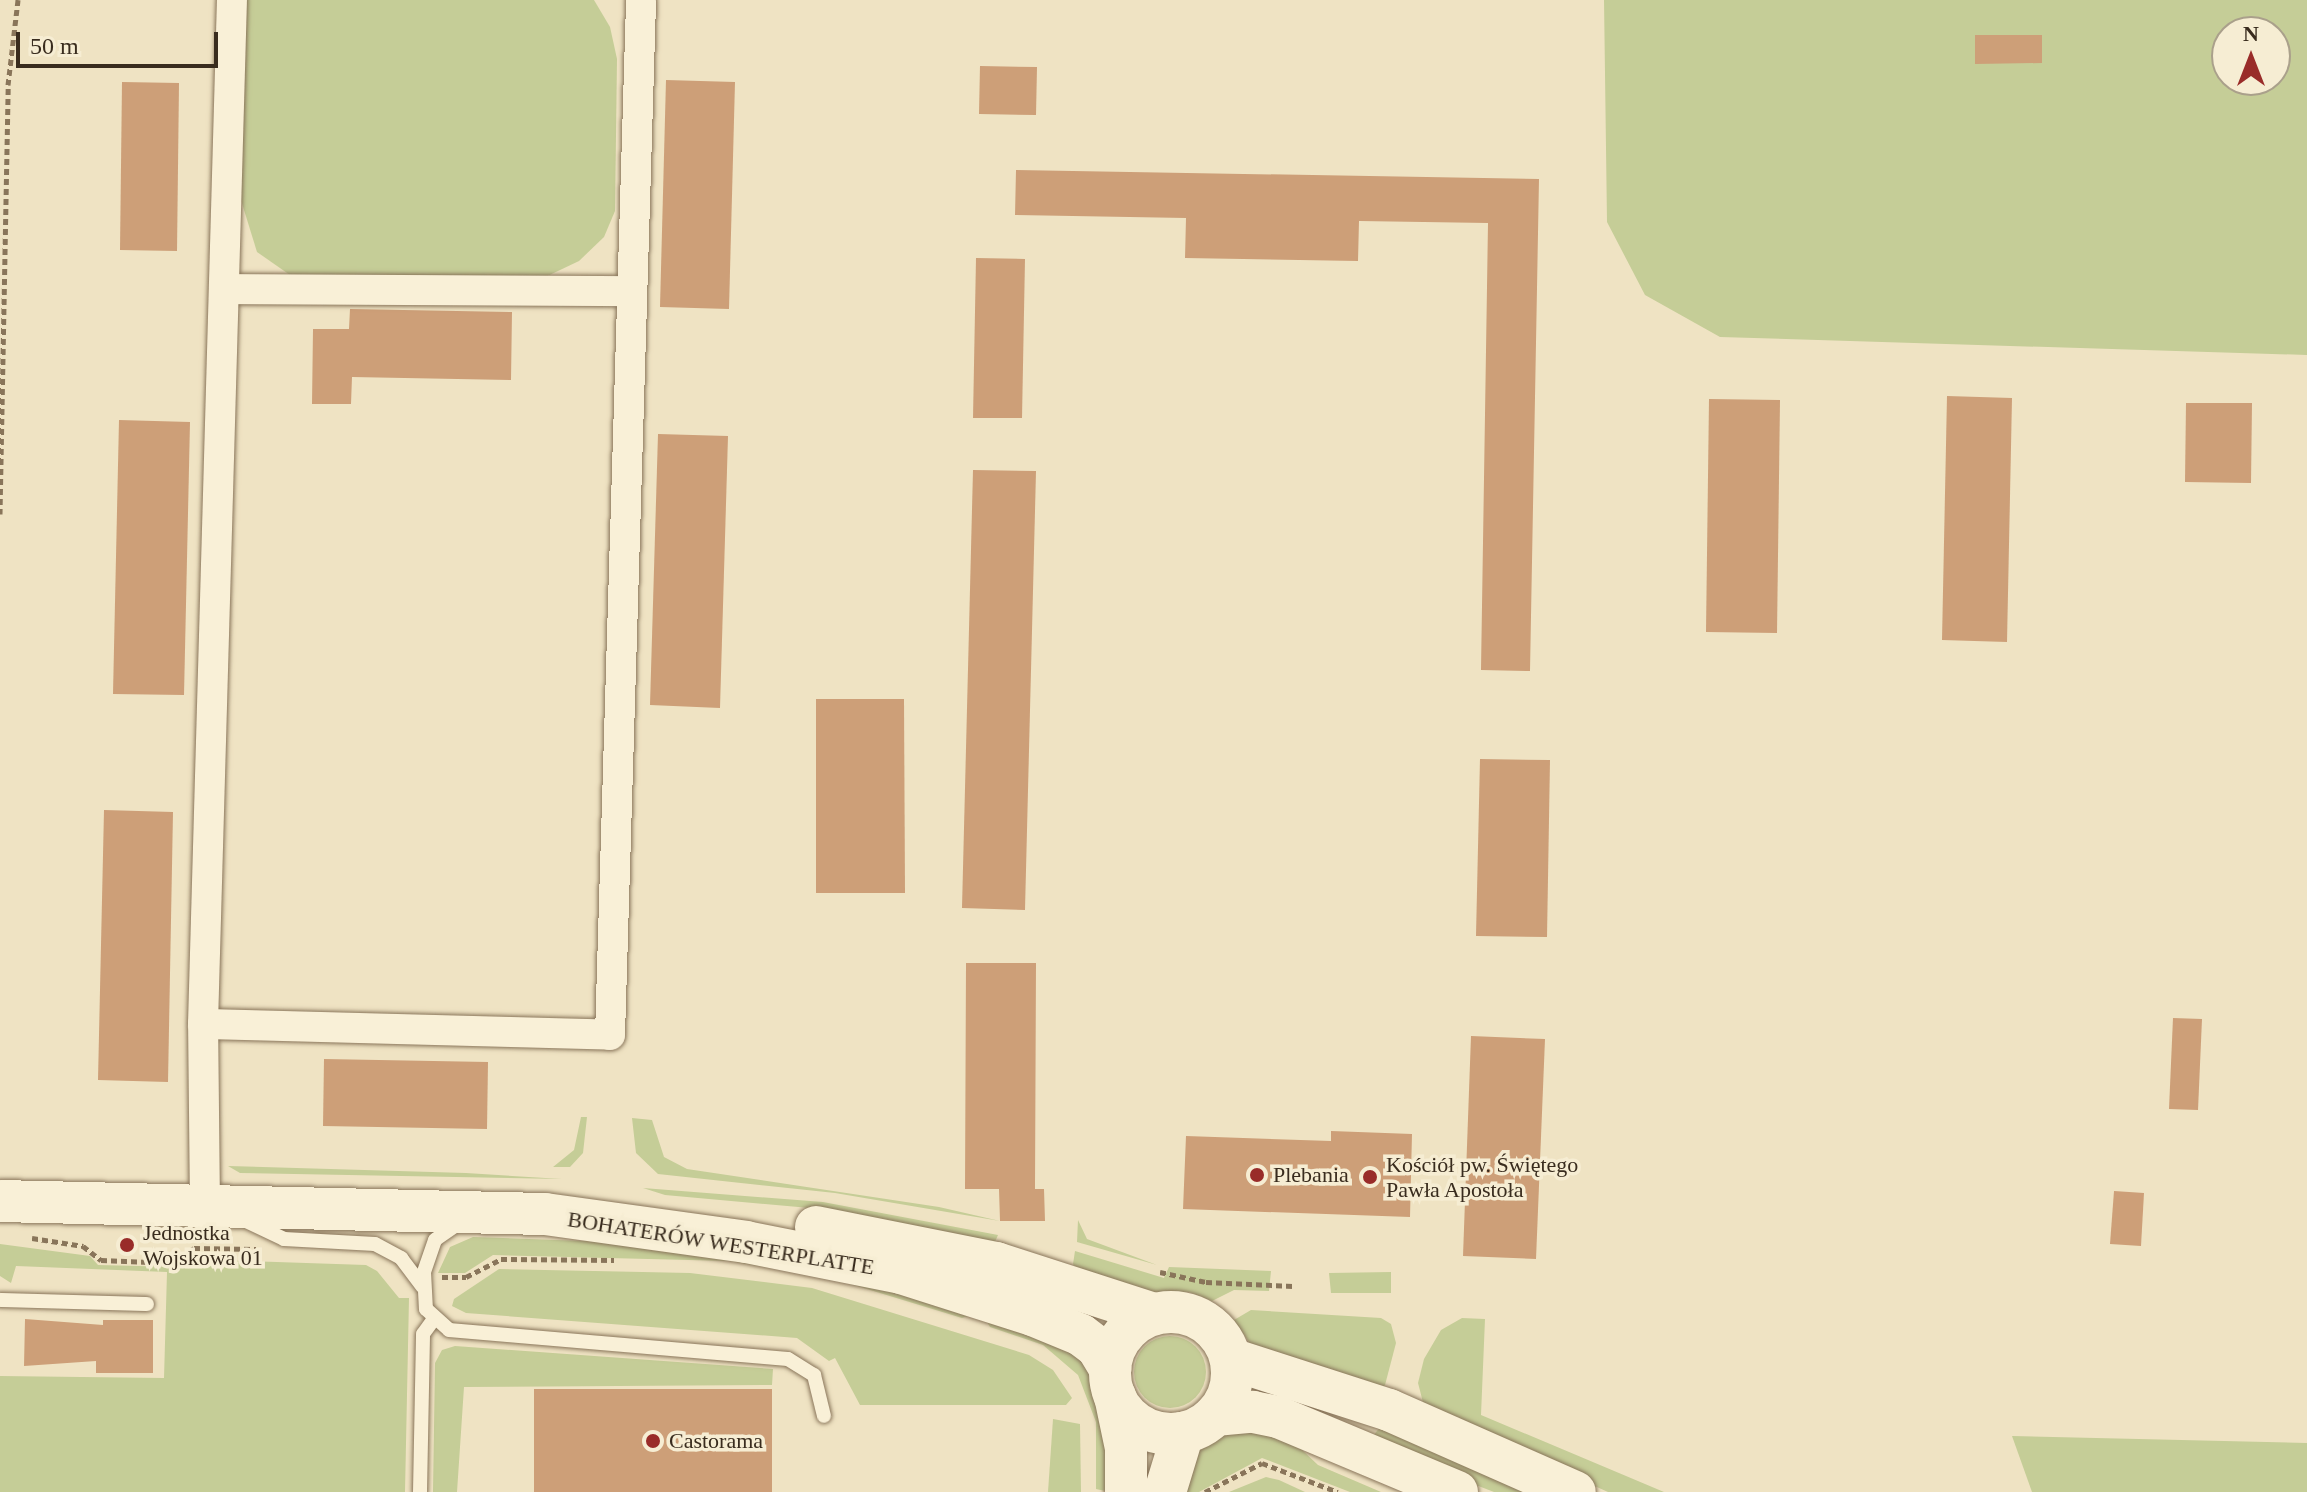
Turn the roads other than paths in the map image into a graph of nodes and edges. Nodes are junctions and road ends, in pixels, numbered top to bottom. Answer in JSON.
{"nodes":[{"id":1,"x":232,"y":0,"type":"edge"},
{"id":2,"x":641,"y":0,"type":"edge"},
{"id":3,"x":224,"y":289,"type":"junction"},
{"id":4,"x":632,"y":291,"type":"junction"},
{"id":5,"x":203,"y":1024,"type":"junction"},
{"id":6,"x":0,"y":1201,"type":"edge"},
{"id":7,"x":210,"y":1207,"type":"junction"},
{"id":8,"x":480,"y":1213,"type":"junction"},
{"id":9,"x":545,"y":1214,"type":"junction"},
{"id":10,"x":423,"y":1288,"type":"junction"},
{"id":11,"x":0,"y":1300,"type":"edge"},
{"id":12,"x":147,"y":1304,"type":"dead end"},
{"id":13,"x":1154,"y":1314,"type":"junction"},
{"id":14,"x":434,"y":1319,"type":"junction"},
{"id":15,"x":1231,"y":1359,"type":"junction"},
{"id":16,"x":1113,"y":1382,"type":"junction"},
{"id":17,"x":824,"y":1416,"type":"dead end"},
{"id":18,"x":1199,"y":1424,"type":"junction"},
{"id":19,"x":1446,"y":1490,"type":"edge"},
{"id":20,"x":420,"y":1492,"type":"edge"},
{"id":21,"x":1126,"y":1492,"type":"edge"},
{"id":22,"x":1165,"y":1492,"type":"edge"},
{"id":23,"x":1575,"y":1492,"type":"edge"}],
"edges":[{"from":1,"to":3,"type":"street"},
{"from":2,"to":4,"type":"street"},
{"from":3,"to":4,"type":"street"},
{"from":3,"to":5,"type":"street"},
{"from":4,"to":5,"type":"street"},
{"from":5,"to":7,"type":"street"},
{"from":6,"to":7,"type":"main road","name":"BOHATERÓW WESTERPLATTE"},
{"from":7,"to":8,"type":"main road","name":"BOHATERÓW WESTERPLATTE"},
{"from":7,"to":10,"type":"lane"},
{"from":8,"to":9,"type":"main road","name":"BOHATERÓW WESTERPLATTE"},
{"from":8,"to":10,"type":"lane"},
{"from":9,"to":13,"type":"main road","name":"BOHATERÓW WESTERPLATTE"},
{"from":9,"to":16,"type":"main road","name":"BOHATERÓW WESTERPLATTE"},
{"from":10,"to":14,"type":"lane"},
{"from":11,"to":12,"type":"lane"},
{"from":13,"to":15,"type":"main road"},
{"from":13,"to":16,"type":"main road"},
{"from":14,"to":17,"type":"lane"},
{"from":14,"to":20,"type":"lane"},
{"from":15,"to":18,"type":"main road"},
{"from":15,"to":23,"type":"main road"},
{"from":16,"to":18,"type":"main road"},
{"from":16,"to":21,"type":"main road"},
{"from":18,"to":19,"type":"main road"},
{"from":18,"to":22,"type":"main road"}]}
